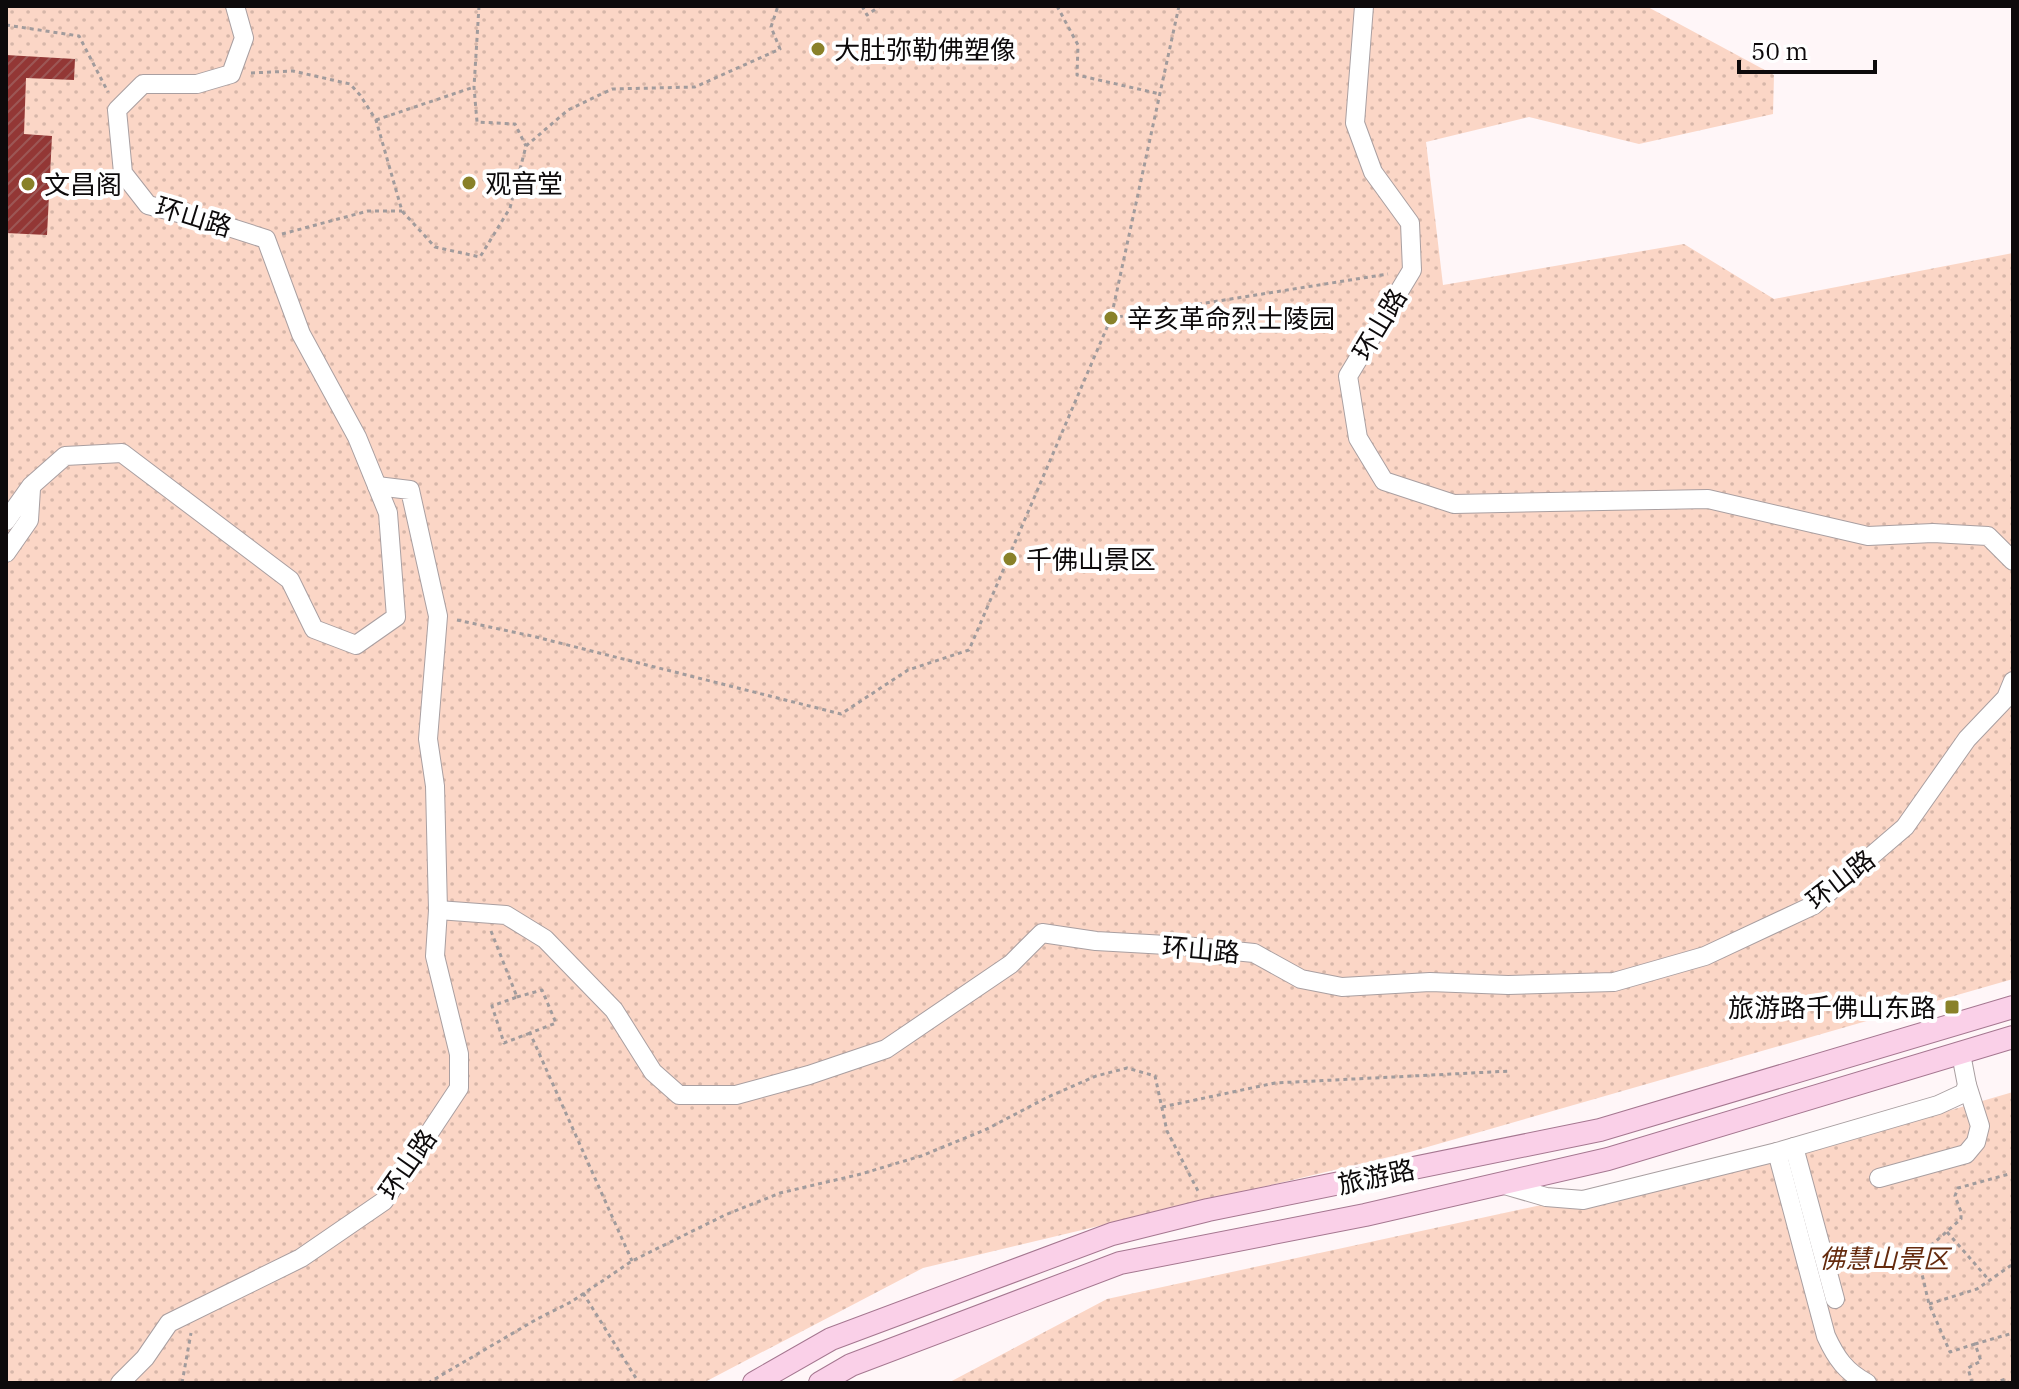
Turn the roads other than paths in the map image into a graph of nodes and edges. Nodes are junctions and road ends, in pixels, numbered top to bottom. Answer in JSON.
{"nodes":[{"id":1,"x":235,"y":6,"type":"edge"},
{"id":2,"x":1364,"y":6,"type":"edge"},
{"id":3,"x":31,"y":486,"type":"junction"},
{"id":4,"x":377,"y":486,"type":"junction"},
{"id":5,"x":6,"y":521,"type":"edge"},
{"id":6,"x":6,"y":553,"type":"edge"},
{"id":7,"x":2013,"y":561,"type":"edge"},
{"id":8,"x":2013,"y":681,"type":"edge"},
{"id":9,"x":438,"y":910,"type":"junction"},
{"id":10,"x":2013,"y":1007,"type":"edge"},
{"id":11,"x":2013,"y":1037,"type":"edge"},
{"id":12,"x":1961,"y":1054,"type":"junction"},
{"id":13,"x":1967,"y":1085,"type":"junction"},
{"id":14,"x":1785,"y":1149,"type":"junction"},
{"id":15,"x":1879,"y":1178,"type":"dead end"},
{"id":16,"x":1501,"y":1184,"type":"junction"},
{"id":17,"x":1835,"y":1299,"type":"dead end"},
{"id":18,"x":120,"y":1383,"type":"edge"},
{"id":19,"x":754,"y":1383,"type":"edge"},
{"id":20,"x":820,"y":1383,"type":"edge"},
{"id":21,"x":1867,"y":1383,"type":"edge"}],
"edges":[{"from":1,"to":4,"type":"lane","name":"环山路"},
{"from":2,"to":7,"type":"lane","name":"环山路"},
{"from":3,"to":4,"type":"lane","name":"环山路"},
{"from":3,"to":5,"type":"lane"},
{"from":3,"to":6,"type":"lane"},
{"from":4,"to":9,"type":"lane","name":"环山路"},
{"from":8,"to":9,"type":"lane","name":"环山路"},
{"from":9,"to":18,"type":"lane","name":"环山路"},
{"from":10,"to":19,"type":"main road","name":"旅游路"},
{"from":11,"to":12,"type":"main road","name":"旅游路"},
{"from":12,"to":13,"type":"lane"},
{"from":12,"to":16,"type":"main road","name":"旅游路"},
{"from":13,"to":14,"type":"lane"},
{"from":13,"to":15,"type":"lane"},
{"from":14,"to":16,"type":"lane"},
{"from":14,"to":17,"type":"lane"},
{"from":14,"to":21,"type":"lane"},
{"from":16,"to":20,"type":"main road","name":"旅游路"}]}
